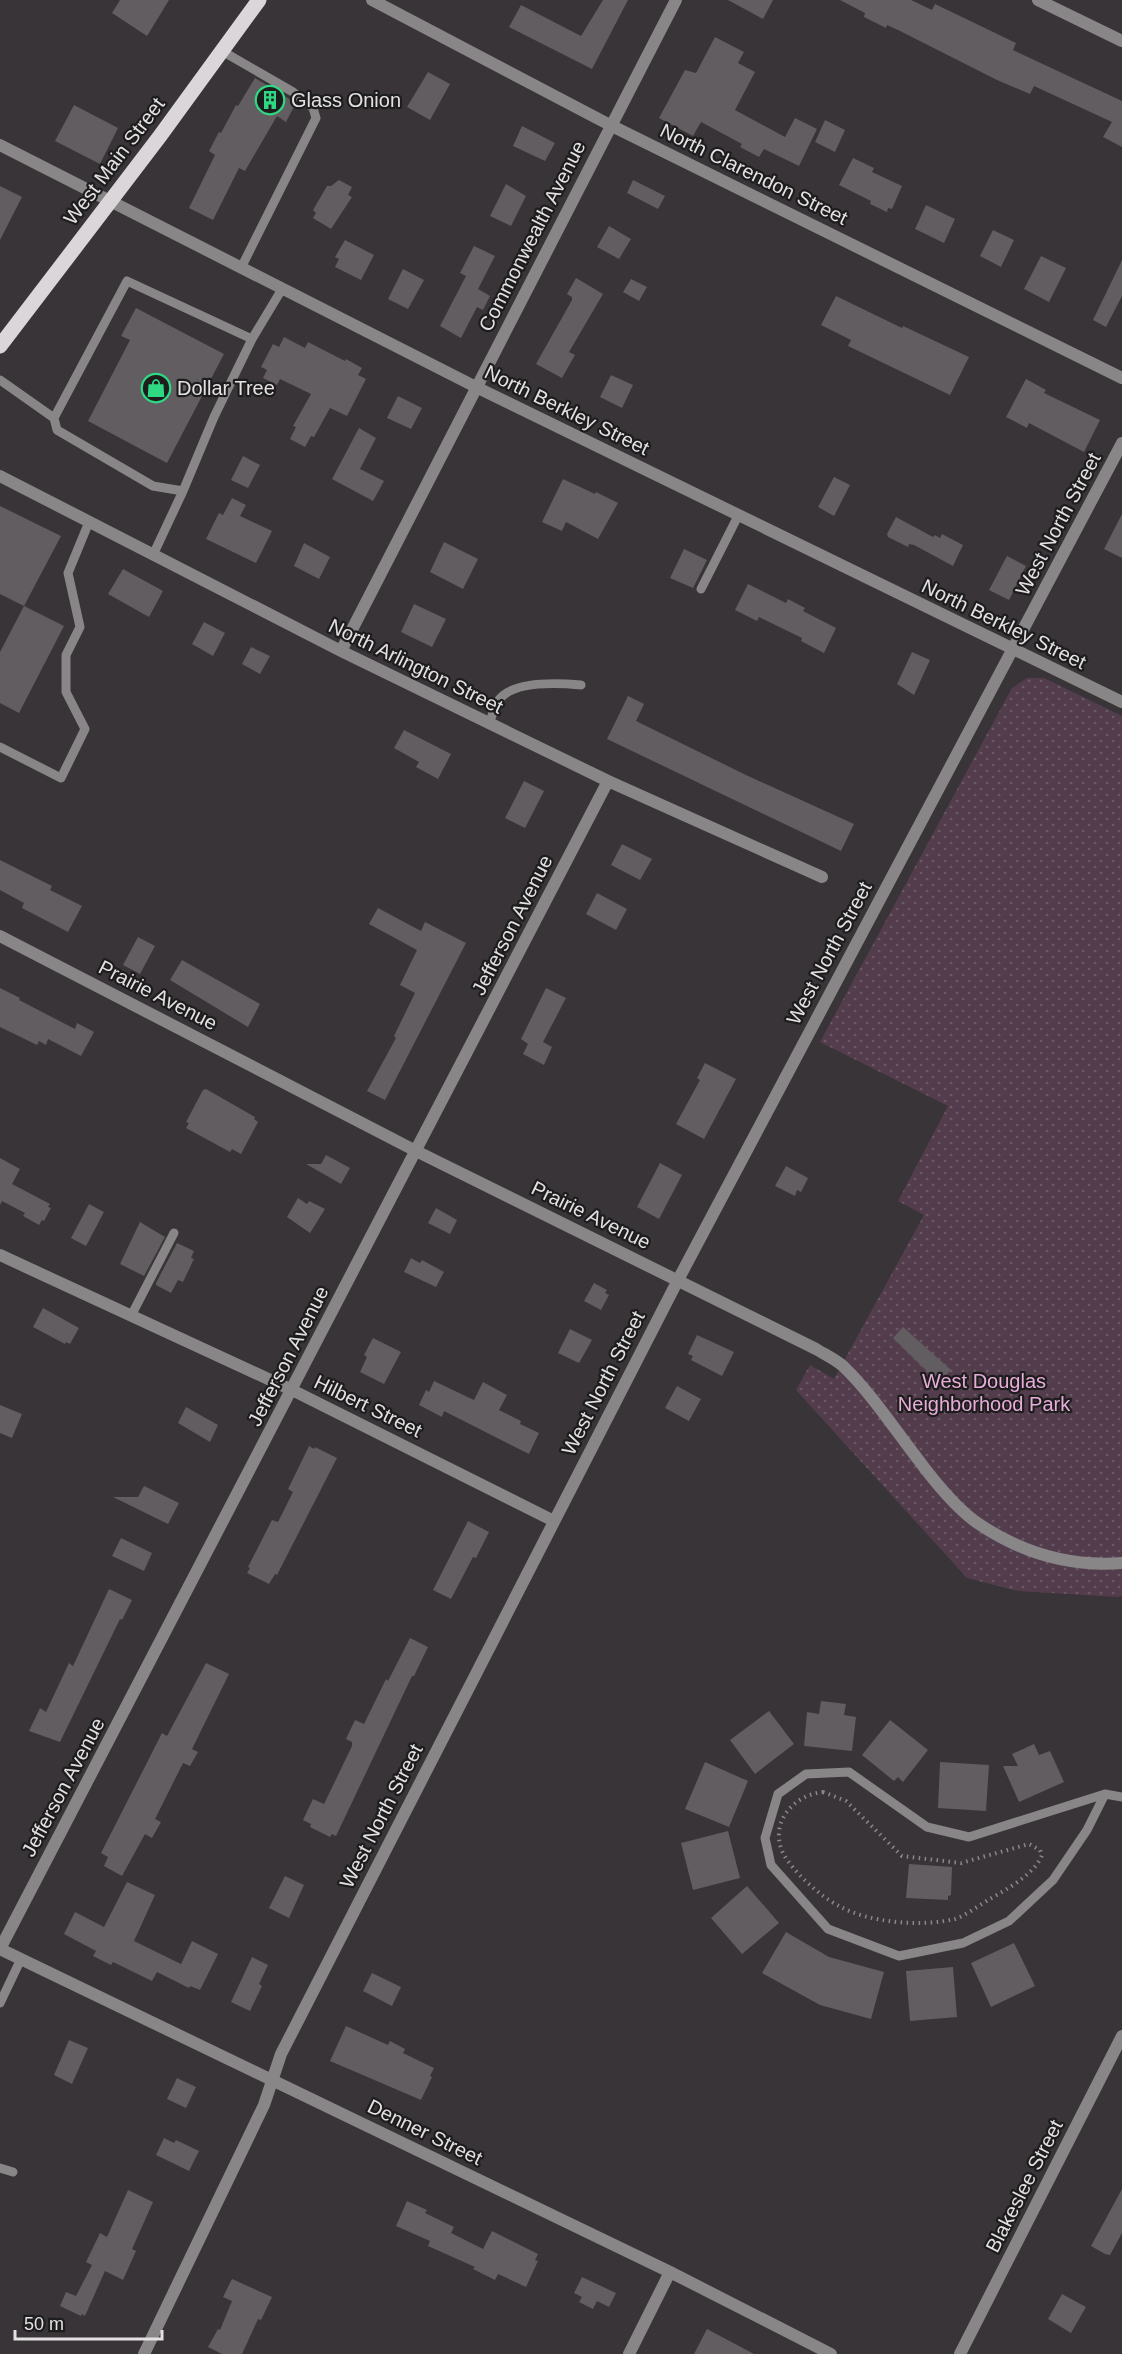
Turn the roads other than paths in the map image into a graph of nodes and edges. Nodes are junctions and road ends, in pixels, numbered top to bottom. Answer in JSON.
{"nodes":[{"id":1,"x":259,"y":0,"type":"edge"},
{"id":2,"x":372,"y":0,"type":"edge"},
{"id":3,"x":676,"y":0,"type":"edge"},
{"id":4,"x":1038,"y":0,"type":"edge"},
{"id":5,"x":1122,"y":41,"type":"edge"},
{"id":6,"x":222,"y":51,"type":"junction"},
{"id":7,"x":610,"y":125,"type":"junction"},
{"id":8,"x":0,"y":145,"type":"edge"},
{"id":9,"x":109,"y":202,"type":"junction"},
{"id":10,"x":241,"y":268,"type":"junction"},
{"id":11,"x":282,"y":289,"type":"junction"},
{"id":12,"x":252,"y":339,"type":"junction"},
{"id":13,"x":0,"y":346,"type":"edge"},
{"id":14,"x":1122,"y":378,"type":"edge"},
{"id":15,"x":0,"y":380,"type":"edge"},
{"id":16,"x":476,"y":387,"type":"junction"},
{"id":17,"x":54,"y":418,"type":"junction"},
{"id":18,"x":1122,"y":443,"type":"edge"},
{"id":19,"x":0,"y":476,"type":"edge"},
{"id":20,"x":183,"y":491,"type":"junction"},
{"id":21,"x":738,"y":516,"type":"junction"},
{"id":22,"x":89,"y":522,"type":"junction"},
{"id":23,"x":153,"y":555,"type":"junction"},
{"id":24,"x":701,"y":589,"type":"dead end"},
{"id":25,"x":341,"y":651,"type":"junction"},
{"id":26,"x":1013,"y":651,"type":"junction"},
{"id":27,"x":581,"y":684,"type":"dead end"},
{"id":28,"x":1122,"y":702,"type":"edge"},
{"id":29,"x":489,"y":724,"type":"junction"},
{"id":30,"x":0,"y":747,"type":"edge"},
{"id":31,"x":608,"y":781,"type":"junction"},
{"id":32,"x":822,"y":877,"type":"dead end"},
{"id":33,"x":0,"y":936,"type":"edge"},
{"id":34,"x":416,"y":1151,"type":"junction"},
{"id":35,"x":174,"y":1233,"type":"dead end"},
{"id":36,"x":1,"y":1260,"type":"edge"},
{"id":37,"x":678,"y":1280,"type":"junction"},
{"id":38,"x":130,"y":1316,"type":"junction"},
{"id":39,"x":292,"y":1390,"type":"junction"},
{"id":40,"x":554,"y":1521,"type":"junction"},
{"id":41,"x":1122,"y":1563,"type":"edge"},
{"id":42,"x":1105,"y":1794,"type":"junction"},
{"id":43,"x":1122,"y":1797,"type":"edge"},
{"id":44,"x":0,"y":1949,"type":"edge"},
{"id":45,"x":21,"y":1959,"type":"junction"},
{"id":46,"x":0,"y":2003,"type":"edge"},
{"id":47,"x":1122,"y":2036,"type":"edge"},
{"id":48,"x":273,"y":2079,"type":"junction"},
{"id":49,"x":0,"y":2168,"type":"edge"},
{"id":50,"x":13,"y":2172,"type":"dead end"},
{"id":51,"x":670,"y":2272,"type":"junction"},
{"id":52,"x":144,"y":2354,"type":"edge"},
{"id":53,"x":629,"y":2354,"type":"edge"},
{"id":54,"x":831,"y":2354,"type":"edge"},
{"id":55,"x":960,"y":2354,"type":"edge"}],
"edges":[{"from":1,"to":6,"type":"main road","name":"West Main Street"},
{"from":2,"to":7,"type":"street","name":"North Clarendon Street"},
{"from":3,"to":7,"type":"street","name":"Commonwealth Avenue"},
{"from":4,"to":5,"type":"street"},
{"from":6,"to":9,"type":"main road","name":"West Main Street"},
{"from":6,"to":10,"type":"lane"},
{"from":7,"to":14,"type":"street","name":"North Clarendon Street"},
{"from":7,"to":16,"type":"street","name":"Commonwealth Avenue"},
{"from":8,"to":9,"type":"street","name":"North Berkley Street"},
{"from":9,"to":10,"type":"street","name":"North Berkley Street"},
{"from":9,"to":13,"type":"main road","name":"West Main Street"},
{"from":10,"to":11,"type":"street","name":"North Berkley Street"},
{"from":11,"to":12,"type":"lane"},
{"from":11,"to":16,"type":"street","name":"North Berkley Street"},
{"from":12,"to":17,"type":"lane"},
{"from":12,"to":20,"type":"lane"},
{"from":15,"to":17,"type":"lane"},
{"from":16,"to":21,"type":"street","name":"North Berkley Street"},
{"from":16,"to":25,"type":"street","name":"Commonwealth Avenue"},
{"from":17,"to":20,"type":"lane"},
{"from":18,"to":26,"type":"street","name":"West North Street"},
{"from":19,"to":22,"type":"street","name":"North Arlington Street"},
{"from":20,"to":23,"type":"lane"},
{"from":21,"to":24,"type":"lane"},
{"from":21,"to":26,"type":"street","name":"North Berkley Street"},
{"from":22,"to":23,"type":"street","name":"North Arlington Street"},
{"from":22,"to":30,"type":"lane"},
{"from":23,"to":25,"type":"street","name":"North Arlington Street"},
{"from":25,"to":29,"type":"street","name":"North Arlington Street"},
{"from":26,"to":28,"type":"street","name":"North Berkley Street"},
{"from":26,"to":37,"type":"street","name":"West North Street"},
{"from":27,"to":29,"type":"lane"},
{"from":29,"to":31,"type":"street","name":"North Arlington Street"},
{"from":31,"to":32,"type":"street","name":"North Arlington Street"},
{"from":31,"to":34,"type":"street","name":"Jefferson Avenue"},
{"from":33,"to":34,"type":"street","name":"Prairie Avenue"},
{"from":34,"to":37,"type":"street","name":"Prairie Avenue"},
{"from":34,"to":39,"type":"street","name":"Jefferson Avenue"},
{"from":35,"to":38,"type":"lane"},
{"from":36,"to":38,"type":"street","name":"Hilbert Street"},
{"from":37,"to":40,"type":"street","name":"West North Street"},
{"from":37,"to":41,"type":"street","name":"Prairie Avenue"},
{"from":38,"to":39,"type":"street","name":"Hilbert Street"},
{"from":39,"to":40,"type":"street","name":"Hilbert Street"},
{"from":39,"to":44,"type":"street","name":"Jefferson Avenue"},
{"from":40,"to":48,"type":"street","name":"West North Street"},
{"from":42,"to":42,"type":"lane"},
{"from":42,"to":43,"type":"lane"},
{"from":44,"to":45,"type":"street","name":"Denner Street"},
{"from":45,"to":46,"type":"lane"},
{"from":45,"to":48,"type":"street","name":"Denner Street"},
{"from":47,"to":55,"type":"street","name":"Blakeslee Street"},
{"from":48,"to":51,"type":"street","name":"Denner Street"},
{"from":48,"to":52,"type":"street","name":"West North Street"},
{"from":49,"to":50,"type":"lane"},
{"from":51,"to":53,"type":"street"},
{"from":51,"to":54,"type":"street","name":"Denner Street"}]}
